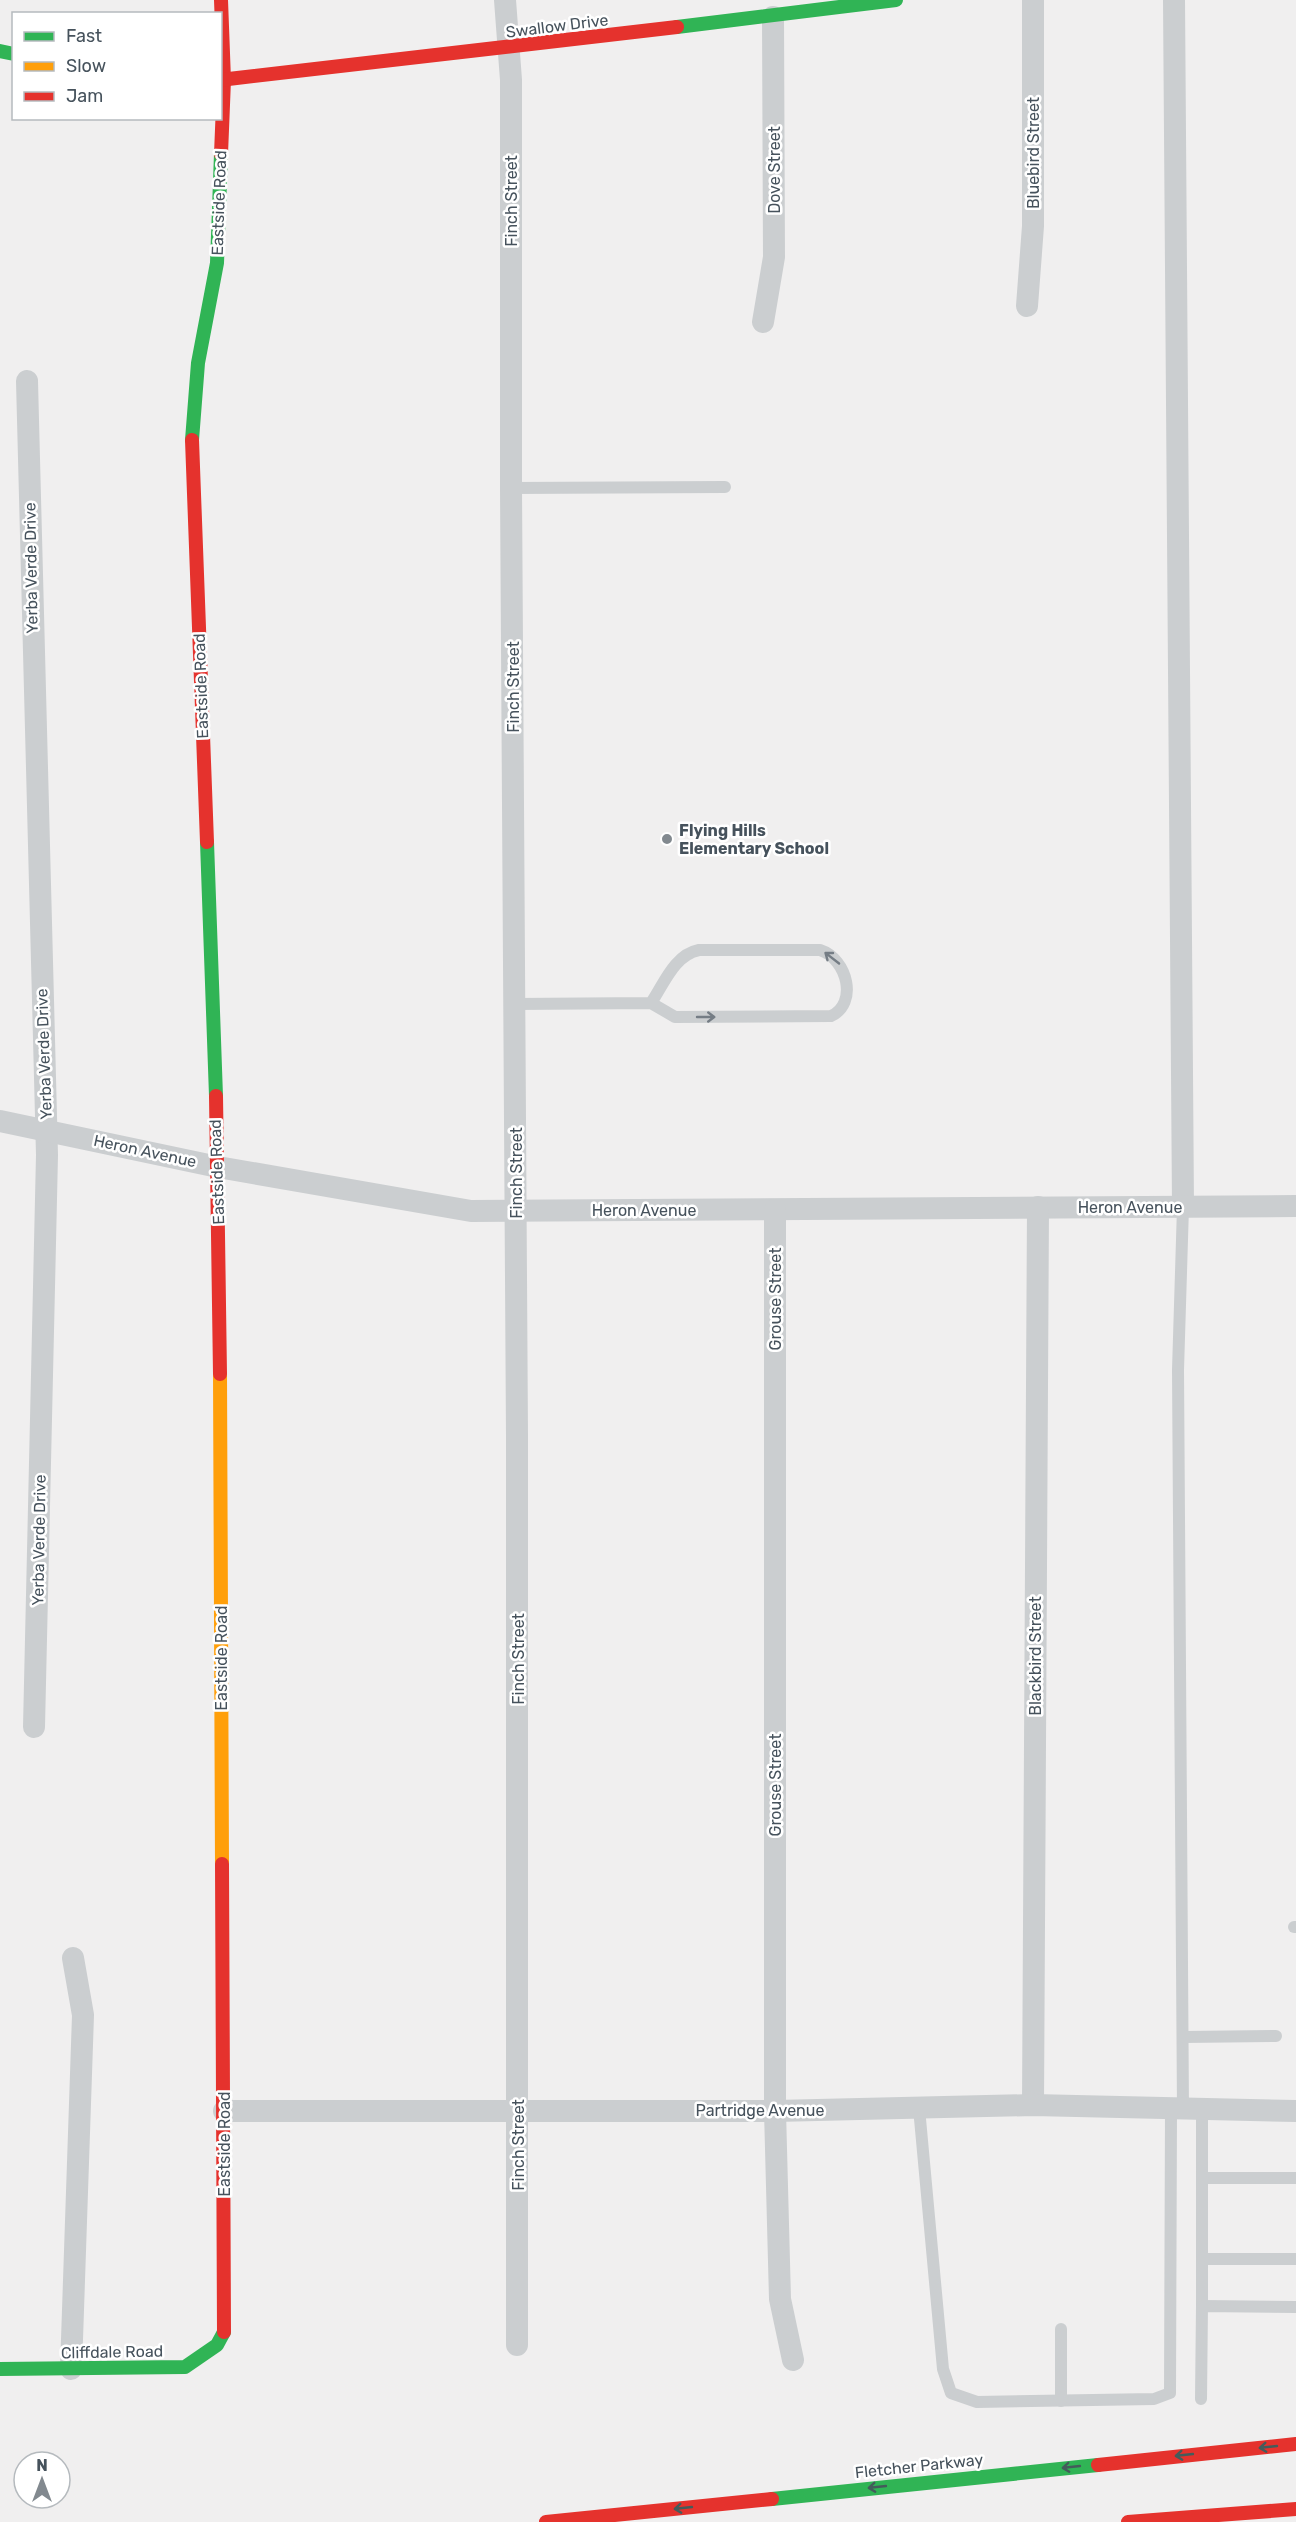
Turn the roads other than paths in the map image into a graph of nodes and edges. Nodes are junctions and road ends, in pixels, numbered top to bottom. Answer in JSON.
{"nodes":[{"id":1,"x":505,"y":0,"type":"edge"},
{"id":2,"x":896,"y":0,"type":"edge"},
{"id":3,"x":1033,"y":0,"type":"edge"},
{"id":4,"x":1174,"y":0,"type":"edge"},
{"id":5,"x":773,"y":17,"type":"junction"},
{"id":6,"x":508,"y":48,"type":"junction"},
{"id":7,"x":222,"y":80,"type":"edge"},
{"id":8,"x":221,"y":120,"type":"edge"},
{"id":9,"x":1027,"y":306,"type":"dead end"},
{"id":10,"x":763,"y":322,"type":"dead end"},
{"id":11,"x":27,"y":381,"type":"dead end"},
{"id":12,"x":725,"y":487,"type":"dead end"},
{"id":13,"x":511,"y":488,"type":"junction"},
{"id":14,"x":651,"y":1003,"type":"junction"},
{"id":15,"x":515,"y":1004,"type":"junction"},
{"id":16,"x":0,"y":1121,"type":"edge"},
{"id":17,"x":46,"y":1130,"type":"junction"},
{"id":18,"x":218,"y":1167,"type":"junction"},
{"id":19,"x":1296,"y":1206,"type":"edge"},
{"id":20,"x":1038,"y":1207,"type":"junction"},
{"id":21,"x":1183,"y":1207,"type":"junction"},
{"id":22,"x":517,"y":1210,"type":"junction"},
{"id":23,"x":775,"y":1210,"type":"junction"},
{"id":24,"x":34,"y":1727,"type":"dead end"},
{"id":25,"x":73,"y":1958,"type":"dead end"},
{"id":26,"x":1276,"y":2036,"type":"dead end"},
{"id":27,"x":1183,"y":2037,"type":"junction"},
{"id":28,"x":1033,"y":2105,"type":"junction"},
{"id":29,"x":919,"y":2108,"type":"junction"},
{"id":30,"x":519,"y":2109,"type":"junction"},
{"id":31,"x":224,"y":2111,"type":"junction"},
{"id":32,"x":775,"y":2111,"type":"junction"},
{"id":33,"x":1185,"y":2111,"type":"junction"},
{"id":34,"x":1296,"y":2111,"type":"edge"},
{"id":35,"x":1202,"y":2178,"type":"junction"},
{"id":36,"x":1296,"y":2178,"type":"edge"},
{"id":37,"x":1202,"y":2259,"type":"junction"},
{"id":38,"x":1296,"y":2259,"type":"edge"},
{"id":39,"x":1202,"y":2306,"type":"junction"},
{"id":40,"x":1296,"y":2307,"type":"edge"},
{"id":41,"x":1061,"y":2329,"type":"dead end"},
{"id":42,"x":217,"y":2345,"type":"joint"},
{"id":43,"x":517,"y":2345,"type":"dead end"},
{"id":44,"x":794,"y":2360,"type":"dead end"},
{"id":45,"x":0,"y":2369,"type":"edge"},
{"id":46,"x":71,"y":2369,"type":"junction"},
{"id":47,"x":1201,"y":2399,"type":"dead end"},
{"id":48,"x":1061,"y":2401,"type":"junction"},
{"id":49,"x":1296,"y":2444,"type":"edge"},
{"id":50,"x":1296,"y":2509,"type":"edge"},
{"id":51,"x":546,"y":2522,"type":"edge"},
{"id":52,"x":1128,"y":2522,"type":"edge"}],
"edges":[{"from":1,"to":6,"type":"street","name":"Finch Street"},
{"from":2,"to":5,"type":"street","name":"Swallow Drive"},
{"from":3,"to":9,"type":"street","name":"Bluebird Street"},
{"from":4,"to":21,"type":"street"},
{"from":5,"to":6,"type":"street","name":"Swallow Drive"},
{"from":5,"to":10,"type":"street","name":"Dove Street"},
{"from":6,"to":7,"type":"street","name":"Swallow Drive"},
{"from":6,"to":13,"type":"street","name":"Finch Street"},
{"from":8,"to":18,"type":"street","name":"Eastside Road"},
{"from":11,"to":17,"type":"street","name":"Yerba Verde Drive"},
{"from":12,"to":13,"type":"lane"},
{"from":13,"to":15,"type":"street","name":"Finch Street"},
{"from":14,"to":14,"type":"lane","one_way":true},
{"from":14,"to":15,"type":"lane"},
{"from":15,"to":22,"type":"street","name":"Finch Street"},
{"from":16,"to":17,"type":"street","name":"Heron Avenue"},
{"from":17,"to":18,"type":"street","name":"Heron Avenue"},
{"from":17,"to":24,"type":"street","name":"Yerba Verde Drive"},
{"from":18,"to":22,"type":"street","name":"Heron Avenue"},
{"from":18,"to":31,"type":"street","name":"Eastside Road"},
{"from":19,"to":21,"type":"street","name":"Heron Avenue"},
{"from":20,"to":21,"type":"street","name":"Heron Avenue"},
{"from":20,"to":23,"type":"street","name":"Heron Avenue"},
{"from":20,"to":28,"type":"street","name":"Blackbird Street"},
{"from":21,"to":27,"type":"lane"},
{"from":22,"to":23,"type":"street","name":"Heron Avenue"},
{"from":22,"to":30,"type":"street","name":"Finch Street"},
{"from":23,"to":32,"type":"street","name":"Grouse Street"},
{"from":25,"to":46,"type":"street"},
{"from":26,"to":27,"type":"lane"},
{"from":27,"to":33,"type":"lane"},
{"from":28,"to":29,"type":"street","name":"Partridge Avenue"},
{"from":28,"to":33,"type":"street","name":"Partridge Avenue"},
{"from":29,"to":32,"type":"street","name":"Partridge Avenue"},
{"from":29,"to":48,"type":"lane"},
{"from":30,"to":31,"type":"street","name":"Partridge Avenue"},
{"from":30,"to":32,"type":"street","name":"Partridge Avenue"},
{"from":30,"to":43,"type":"street","name":"Finch Street"},
{"from":31,"to":42,"type":"street","name":"Eastside Road"},
{"from":32,"to":44,"type":"street","name":"Grouse Street"},
{"from":33,"to":34,"type":"street","name":"Partridge Avenue"},
{"from":33,"to":35,"type":"lane"},
{"from":33,"to":48,"type":"lane"},
{"from":35,"to":36,"type":"lane"},
{"from":35,"to":37,"type":"lane"},
{"from":37,"to":38,"type":"lane"},
{"from":37,"to":39,"type":"lane"},
{"from":39,"to":40,"type":"lane"},
{"from":39,"to":47,"type":"lane"},
{"from":41,"to":48,"type":"lane"},
{"from":42,"to":46,"type":"street","name":"Cliffdale Road"},
{"from":45,"to":46,"type":"street","name":"Cliffdale Road"},
{"from":49,"to":51,"type":"street","name":"Fletcher Parkway","one_way":true},
{"from":50,"to":52,"type":"street"}]}
